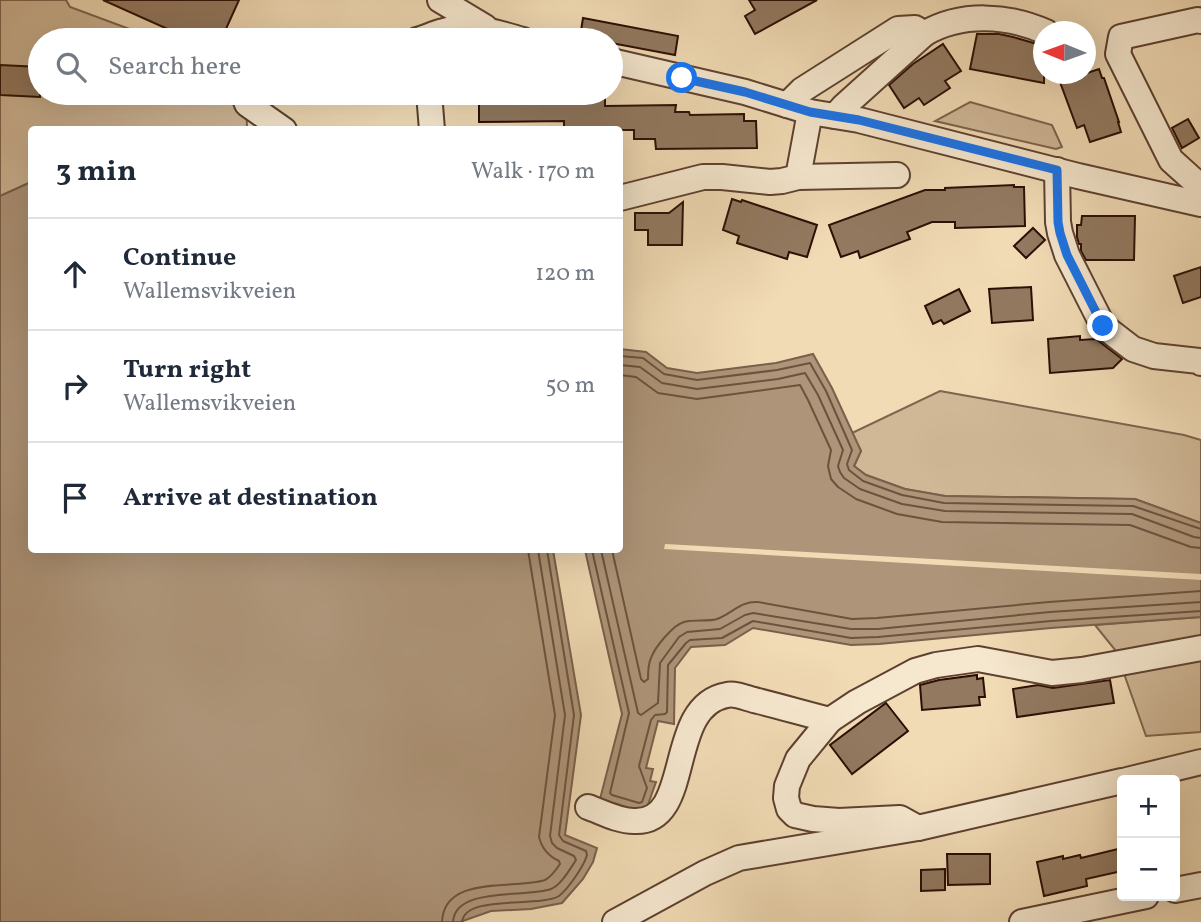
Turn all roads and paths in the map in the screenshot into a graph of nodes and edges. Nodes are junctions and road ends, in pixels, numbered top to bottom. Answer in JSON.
{"nodes":[{"id":1,"x":440,"y":0,"type":"edge"},
{"id":2,"x":1201,"y":21,"type":"edge"},
{"id":3,"x":1033,"y":26,"type":"edge"},
{"id":4,"x":456,"y":28,"type":"edge"},
{"id":5,"x":476,"y":28,"type":"edge"},
{"id":6,"x":490,"y":28,"type":"edge"},
{"id":7,"x":924,"y":34,"type":"junction"},
{"id":8,"x":623,"y":64,"type":"edge"},
{"id":9,"x":248,"y":105,"type":"edge"},
{"id":10,"x":430,"y":105,"type":"edge"},
{"id":11,"x":799,"y":109,"type":"junction"},
{"id":12,"x":835,"y":116,"type":"junction"},
{"id":13,"x":278,"y":126,"type":"edge"},
{"id":14,"x":432,"y":126,"type":"edge"},
{"id":15,"x":1057,"y":170,"type":"junction"},
{"id":16,"x":897,"y":174,"type":"dead end"},
{"id":17,"x":798,"y":177,"type":"junction"},
{"id":18,"x":1201,"y":187,"type":"edge"},
{"id":19,"x":623,"y":197,"type":"edge"},
{"id":20,"x":1201,"y":204,"type":"edge"},
{"id":21,"x":1201,"y":363,"type":"edge"},
{"id":22,"x":1201,"y":648,"type":"edge"},
{"id":23,"x":830,"y":720,"type":"junction"},
{"id":24,"x":1201,"y":762,"type":"edge"},
{"id":25,"x":1149,"y":775,"type":"edge"},
{"id":26,"x":1117,"y":783,"type":"edge"},
{"id":27,"x":588,"y":807,"type":"dead end"},
{"id":28,"x":918,"y":828,"type":"junction"},
{"id":29,"x":1201,"y":885,"type":"edge"},
{"id":30,"x":1180,"y":889,"type":"edge"},
{"id":31,"x":1122,"y":901,"type":"edge"},
{"id":32,"x":615,"y":922,"type":"edge"},
{"id":33,"x":1021,"y":922,"type":"edge"}],
"edges":[{"from":1,"to":6,"type":"street"},
{"from":2,"to":18,"type":"street"},
{"from":3,"to":7,"type":"street"},
{"from":4,"to":5,"type":"street"},
{"from":7,"to":11,"type":"street"},
{"from":7,"to":12,"type":"street"},
{"from":8,"to":11,"type":"street"},
{"from":9,"to":13,"type":"street"},
{"from":10,"to":14,"type":"street"},
{"from":11,"to":12,"type":"street"},
{"from":11,"to":17,"type":"street"},
{"from":12,"to":15,"type":"street"},
{"from":15,"to":20,"type":"street"},
{"from":15,"to":21,"type":"street"},
{"from":16,"to":17,"type":"street"},
{"from":17,"to":19,"type":"street"},
{"from":22,"to":23,"type":"street"},
{"from":23,"to":27,"type":"street"},
{"from":23,"to":28,"type":"street"},
{"from":24,"to":25,"type":"street"},
{"from":26,"to":28,"type":"street"},
{"from":28,"to":32,"type":"street"},
{"from":29,"to":30,"type":"street"},
{"from":31,"to":33,"type":"street"}]}
